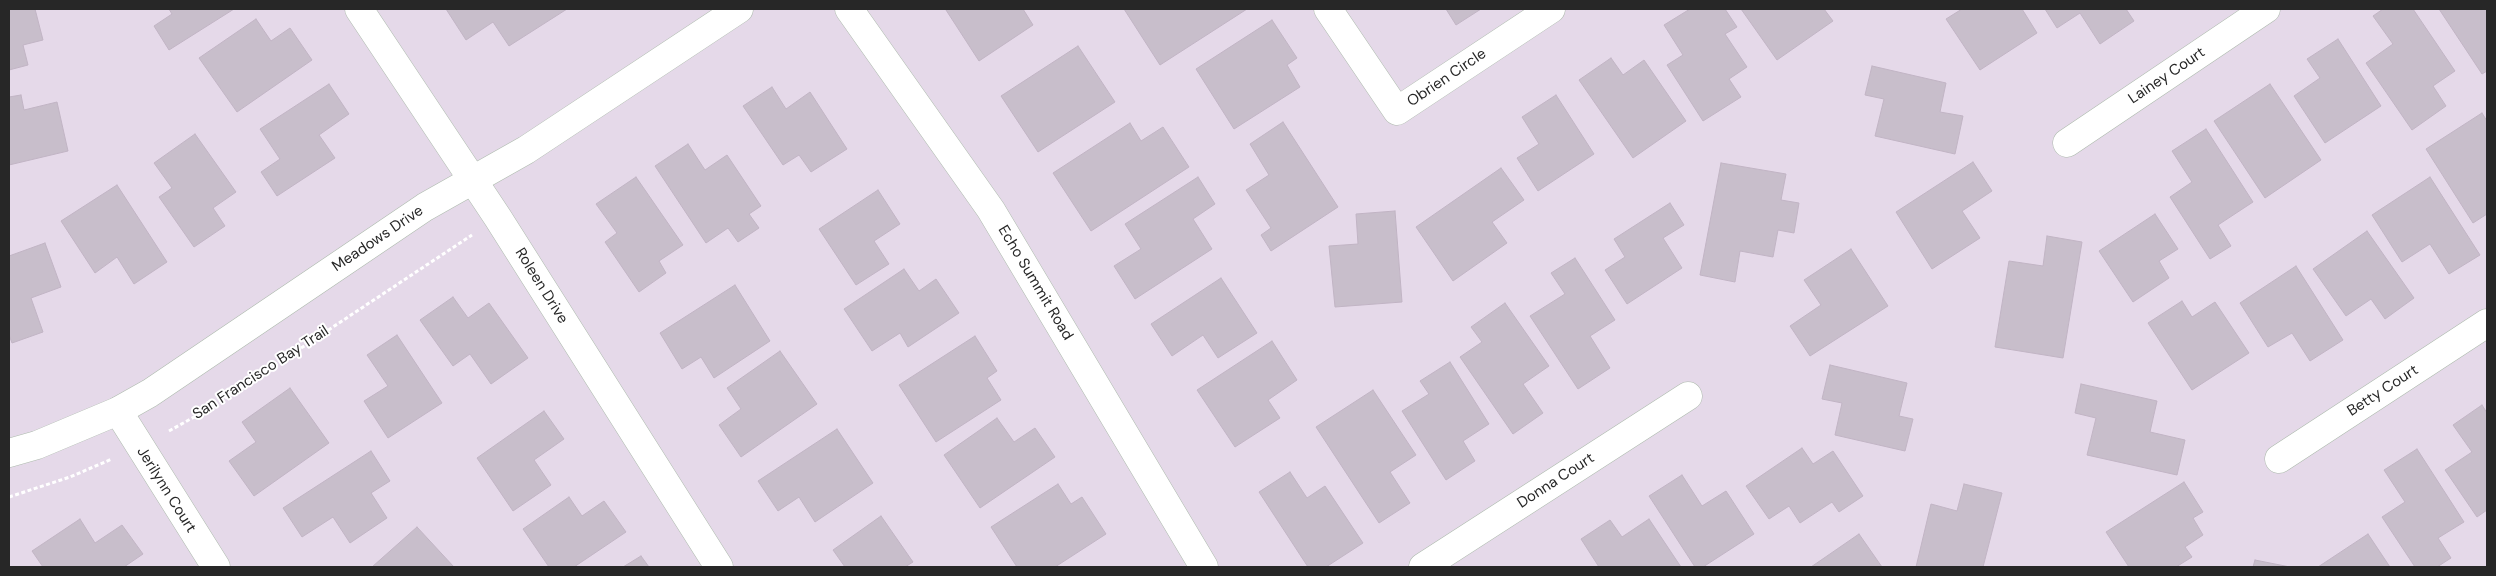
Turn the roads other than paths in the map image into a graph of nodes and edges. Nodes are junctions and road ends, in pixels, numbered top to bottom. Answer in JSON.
{"nodes":[{"id":1,"x":359,"y":9,"type":"edge"},
{"id":2,"x":739,"y":9,"type":"edge"},
{"id":3,"x":849,"y":9,"type":"edge"},
{"id":4,"x":1328,"y":9,"type":"edge"},
{"id":5,"x":1551,"y":9,"type":"edge"},
{"id":6,"x":2266,"y":9,"type":"edge"},
{"id":7,"x":2067,"y":142,"type":"dead end"},
{"id":8,"x":473,"y":180,"type":"junction"},
{"id":9,"x":2487,"y":323,"type":"edge"},
{"id":10,"x":1688,"y":396,"type":"dead end"},
{"id":11,"x":118,"y":411,"type":"junction"},
{"id":12,"x":9,"y":453,"type":"edge"},
{"id":13,"x":2278,"y":459,"type":"dead end"},
{"id":14,"x":216,"y":567,"type":"edge"},
{"id":15,"x":719,"y":567,"type":"edge"},
{"id":16,"x":1204,"y":567,"type":"edge"},
{"id":17,"x":1424,"y":567,"type":"edge"}],
"edges":[{"from":1,"to":8,"type":"street","name":"Roleen Drive"},
{"from":2,"to":8,"type":"street","name":"Meadows Drive"},
{"from":3,"to":16,"type":"street","name":"Echo Summit Road"},
{"from":4,"to":5,"type":"street","name":"Obrien Circle"},
{"from":6,"to":7,"type":"street","name":"Lainey Court"},
{"from":8,"to":11,"type":"street","name":"Meadows Drive"},
{"from":8,"to":15,"type":"street","name":"Roleen Drive"},
{"from":9,"to":13,"type":"street","name":"Betty Court"},
{"from":10,"to":17,"type":"street","name":"Donna Court"},
{"from":11,"to":12,"type":"street","name":"Meadows Drive"},
{"from":11,"to":14,"type":"street","name":"Jerilynn Court"}]}
